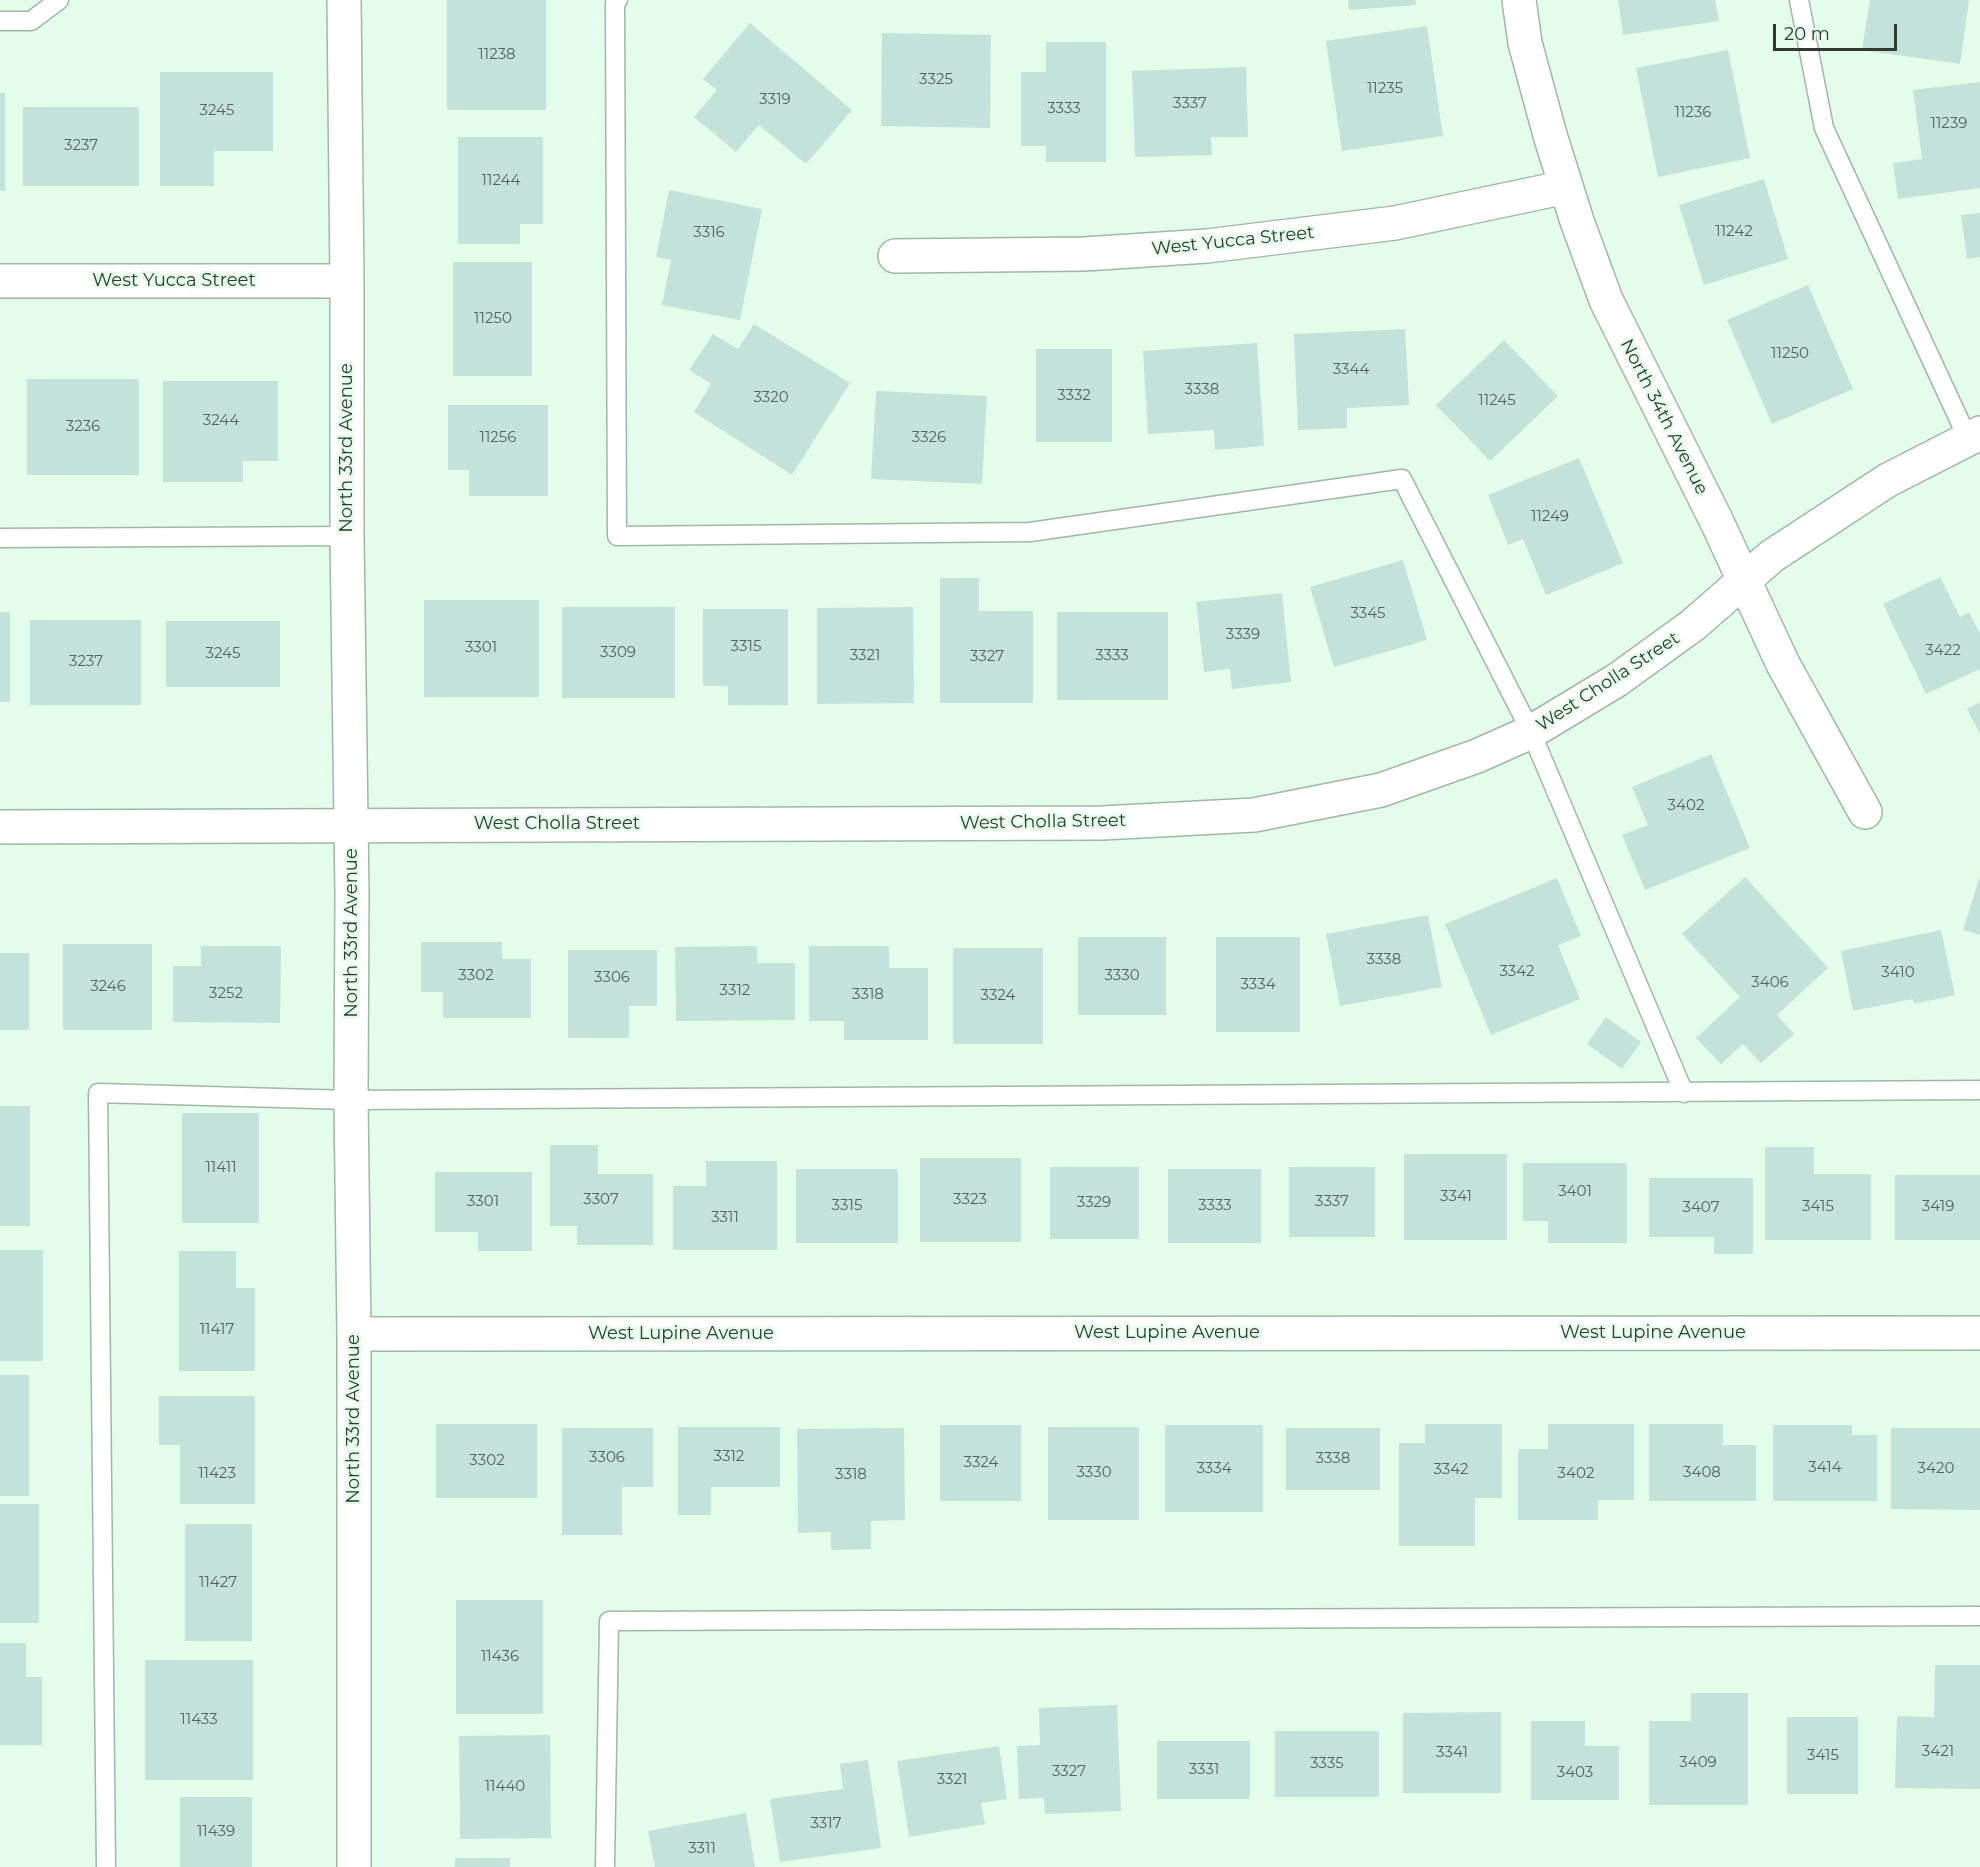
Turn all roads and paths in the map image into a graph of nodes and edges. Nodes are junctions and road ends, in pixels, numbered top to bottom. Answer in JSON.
{"nodes":[{"id":1,"x":59,"y":0,"type":"edge"},
{"id":2,"x":344,"y":0,"type":"edge"},
{"id":3,"x":618,"y":0,"type":"edge"},
{"id":4,"x":1519,"y":0,"type":"edge"},
{"id":5,"x":1799,"y":0,"type":"edge"},
{"id":6,"x":0,"y":21,"type":"edge"},
{"id":7,"x":1566,"y":187,"type":"junction"},
{"id":8,"x":895,"y":256,"type":"dead end"},
{"id":9,"x":347,"y":281,"type":"junction"},
{"id":10,"x":0,"y":282,"type":"edge"},
{"id":11,"x":1974,"y":436,"type":"edge"},
{"id":12,"x":347,"y":536,"type":"junction"},
{"id":13,"x":0,"y":538,"type":"edge"},
{"id":14,"x":1744,"y":581,"type":"junction"},
{"id":15,"x":1531,"y":732,"type":"junction"},
{"id":16,"x":1865,"y":812,"type":"dead end"},
{"id":17,"x":352,"y":825,"type":"junction"},
{"id":18,"x":0,"y":827,"type":"edge"},
{"id":19,"x":1980,"y":1090,"type":"edge"},
{"id":20,"x":1684,"y":1094,"type":"junction"},
{"id":21,"x":351,"y":1100,"type":"junction"},
{"id":22,"x":1980,"y":1333,"type":"edge"},
{"id":23,"x":354,"y":1334,"type":"junction"},
{"id":24,"x":1980,"y":1616,"type":"edge"},
{"id":25,"x":106,"y":1867,"type":"edge"},
{"id":26,"x":354,"y":1867,"type":"edge"},
{"id":27,"x":605,"y":1867,"type":"edge"}],
"edges":[{"from":1,"to":6,"type":"lane"},
{"from":2,"to":9,"type":"street","name":"North 33rd Avenue"},
{"from":3,"to":15,"type":"lane"},
{"from":4,"to":7,"type":"street","name":"North 34th Avenue"},
{"from":5,"to":11,"type":"lane"},
{"from":7,"to":8,"type":"street","name":"West Yucca Street"},
{"from":7,"to":14,"type":"street","name":"North 34th Avenue"},
{"from":9,"to":10,"type":"street","name":"West Yucca Street"},
{"from":9,"to":12,"type":"street","name":"North 33rd Avenue"},
{"from":11,"to":14,"type":"street","name":"West Cholla Street"},
{"from":12,"to":13,"type":"lane"},
{"from":12,"to":17,"type":"street","name":"North 33rd Avenue"},
{"from":14,"to":15,"type":"street","name":"West Cholla Street"},
{"from":14,"to":16,"type":"street","name":"North 34th Avenue"},
{"from":15,"to":17,"type":"street","name":"West Cholla Street"},
{"from":15,"to":20,"type":"lane"},
{"from":17,"to":18,"type":"street","name":"West Cholla Street"},
{"from":17,"to":21,"type":"street","name":"North 33rd Avenue"},
{"from":19,"to":20,"type":"lane"},
{"from":20,"to":21,"type":"lane"},
{"from":21,"to":23,"type":"street","name":"North 33rd Avenue"},
{"from":21,"to":25,"type":"lane"},
{"from":22,"to":23,"type":"street","name":"West Lupine Avenue"},
{"from":23,"to":26,"type":"street","name":"North 33rd Avenue"},
{"from":24,"to":27,"type":"lane"}]}
